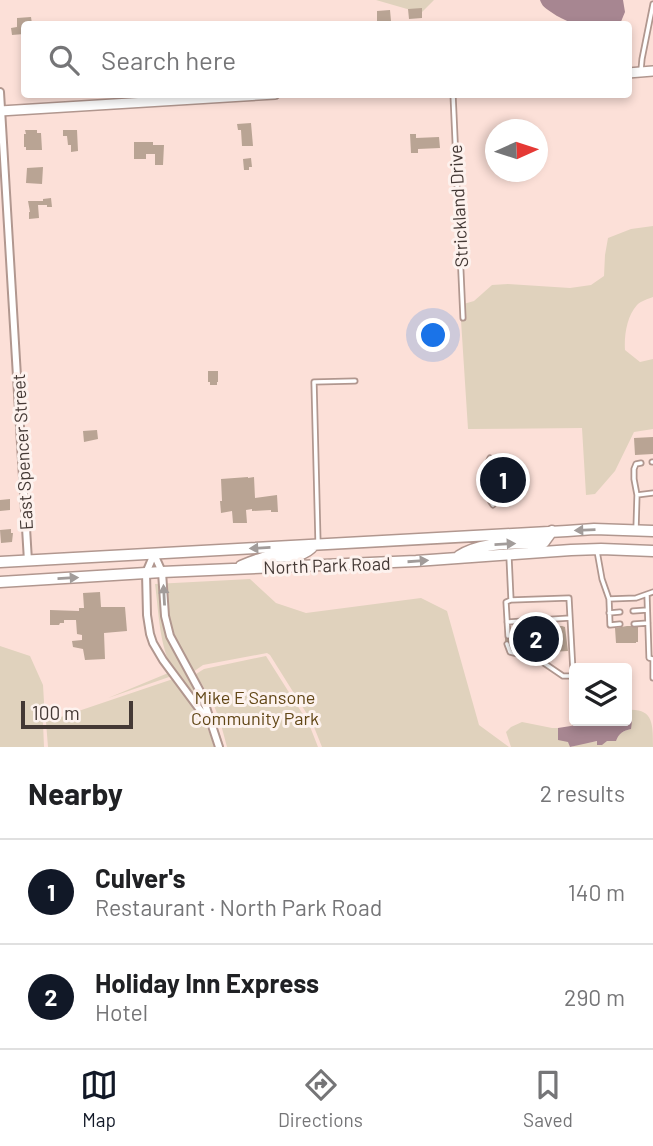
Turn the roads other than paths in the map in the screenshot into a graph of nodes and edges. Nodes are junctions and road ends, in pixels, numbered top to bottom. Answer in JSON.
{"nodes":[{"id":1,"x":653,"y":4,"type":"edge"},
{"id":2,"x":653,"y":71,"type":"edge"},
{"id":3,"x":640,"y":72,"type":"junction"},
{"id":4,"x":632,"y":73,"type":"edge"},
{"id":5,"x":0,"y":92,"type":"edge"},
{"id":6,"x":211,"y":98,"type":"edge"},
{"id":7,"x":453,"y":98,"type":"edge"},
{"id":8,"x":1,"y":111,"type":"edge"},
{"id":9,"x":463,"y":318,"type":"dead end"},
{"id":10,"x":355,"y":381,"type":"dead end"},
{"id":11,"x":490,"y":458,"type":"dead end"},
{"id":12,"x":640,"y":463,"type":"dead end"},
{"id":13,"x":646,"y":488,"type":"dead end"},
{"id":14,"x":653,"y":493,"type":"edge"},
{"id":15,"x":647,"y":494,"type":"junction"},
{"id":16,"x":636,"y":495,"type":"junction"},
{"id":17,"x":493,"y":505,"type":"dead end"},
{"id":18,"x":635,"y":530,"type":"junction"},
{"id":19,"x":552,"y":531,"type":"junction"},
{"id":20,"x":653,"y":531,"type":"edge"},
{"id":21,"x":316,"y":544,"type":"junction"},
{"id":22,"x":597,"y":549,"type":"junction"},
{"id":23,"x":653,"y":551,"type":"edge"},
{"id":24,"x":154,"y":554,"type":"junction"},
{"id":25,"x":509,"y":554,"type":"junction"},
{"id":26,"x":456,"y":558,"type":"junction"},
{"id":27,"x":28,"y":561,"type":"junction"},
{"id":28,"x":0,"y":562,"type":"edge"},
{"id":29,"x":230,"y":569,"type":"junction"},
{"id":30,"x":162,"y":572,"type":"junction"},
{"id":31,"x":146,"y":573,"type":"junction"},
{"id":32,"x":0,"y":582,"type":"edge"},
{"id":33,"x":653,"y":592,"type":"edge"},
{"id":34,"x":647,"y":595,"type":"junction"},
{"id":35,"x":609,"y":599,"type":"junction"},
{"id":36,"x":510,"y":600,"type":"junction"},
{"id":37,"x":647,"y":610,"type":"junction"},
{"id":38,"x":633,"y":611,"type":"dead end"},
{"id":39,"x":620,"y":612,"type":"dead end"},
{"id":40,"x":609,"y":613,"type":"junction"},
{"id":41,"x":165,"y":616,"type":"junction"},
{"id":42,"x":148,"y":618,"type":"junction"},
{"id":43,"x":570,"y":618,"type":"junction"},
{"id":44,"x":507,"y":622,"type":"junction"},
{"id":45,"x":648,"y":623,"type":"junction"},
{"id":46,"x":634,"y":624,"type":"dead end"},
{"id":47,"x":620,"y":625,"type":"dead end"},
{"id":48,"x":508,"y":636,"type":"dead end"},
{"id":49,"x":508,"y":644,"type":"dead end"},
{"id":50,"x":176,"y":651,"type":"junction"},
{"id":51,"x":653,"y":660,"type":"edge"},
{"id":52,"x":164,"y":661,"type":"junction"},
{"id":53,"x":653,"y":678,"type":"edge"},
{"id":54,"x":213,"y":726,"type":"junction"},
{"id":55,"x":219,"y":747,"type":"edge"}],
"edges":[{"from":1,"to":3,"type":"lane"},
{"from":2,"to":3,"type":"street"},
{"from":3,"to":4,"type":"street"},
{"from":5,"to":8,"type":"street","name":"East Spencer Street"},
{"from":6,"to":8,"type":"street"},
{"from":7,"to":9,"type":"lane","name":"Strickland Drive"},
{"from":8,"to":27,"type":"street","name":"East Spencer Street"},
{"from":10,"to":21,"type":"lane"},
{"from":11,"to":17,"type":"lane"},
{"from":12,"to":16,"type":"lane"},
{"from":13,"to":15,"type":"lane"},
{"from":14,"to":15,"type":"lane"},
{"from":15,"to":16,"type":"lane"},
{"from":16,"to":18,"type":"lane"},
{"from":18,"to":19,"type":"main road","name":"North Park Road","one_way":true},
{"from":18,"to":20,"type":"main road","name":"North Park Road"},
{"from":19,"to":21,"type":"main road","name":"North Park Road"},
{"from":26,"to":19,"type":"main road","one_way":true},
{"from":21,"to":24,"type":"main road","name":"North Park Road","one_way":true},
{"from":21,"to":29,"type":"main road"},
{"from":22,"to":23,"type":"main road","name":"North Park Road"},
{"from":22,"to":25,"type":"main road","name":"North Park Road"},
{"from":22,"to":35,"type":"lane"},
{"from":24,"to":27,"type":"main road","name":"North Park Road"},
{"from":24,"to":30,"type":"street"},
{"from":24,"to":31,"type":"street"},
{"from":25,"to":26,"type":"main road","name":"North Park Road"},
{"from":25,"to":36,"type":"lane"},
{"from":29,"to":26,"type":"main road","name":"North Park Road","one_way":true},
{"from":27,"to":28,"type":"main road","name":"North Park Road"},
{"from":29,"to":30,"type":"main road","name":"North Park Road"},
{"from":30,"to":31,"type":"main road","name":"North Park Road"},
{"from":41,"to":30,"type":"street","one_way":true},
{"from":32,"to":31,"type":"main road","name":"North Park Road","one_way":true},
{"from":31,"to":42,"type":"street"},
{"from":33,"to":34,"type":"lane"},
{"from":34,"to":35,"type":"lane"},
{"from":34,"to":37,"type":"lane"},
{"from":35,"to":40,"type":"lane"},
{"from":36,"to":43,"type":"lane"},
{"from":36,"to":44,"type":"lane"},
{"from":37,"to":38,"type":"lane"},
{"from":37,"to":45,"type":"lane"},
{"from":39,"to":40,"type":"lane"},
{"from":40,"to":47,"type":"lane"},
{"from":41,"to":42,"type":"street"},
{"from":41,"to":50,"type":"street"},
{"from":42,"to":52,"type":"street"},
{"from":43,"to":44,"type":"lane"},
{"from":43,"to":49,"type":"lane"},
{"from":44,"to":48,"type":"lane"},
{"from":45,"to":46,"type":"lane"},
{"from":45,"to":51,"type":"lane"},
{"from":50,"to":52,"type":"street"},
{"from":50,"to":54,"type":"street"},
{"from":51,"to":53,"type":"lane"},
{"from":52,"to":54,"type":"street"},
{"from":54,"to":55,"type":"street"}]}
